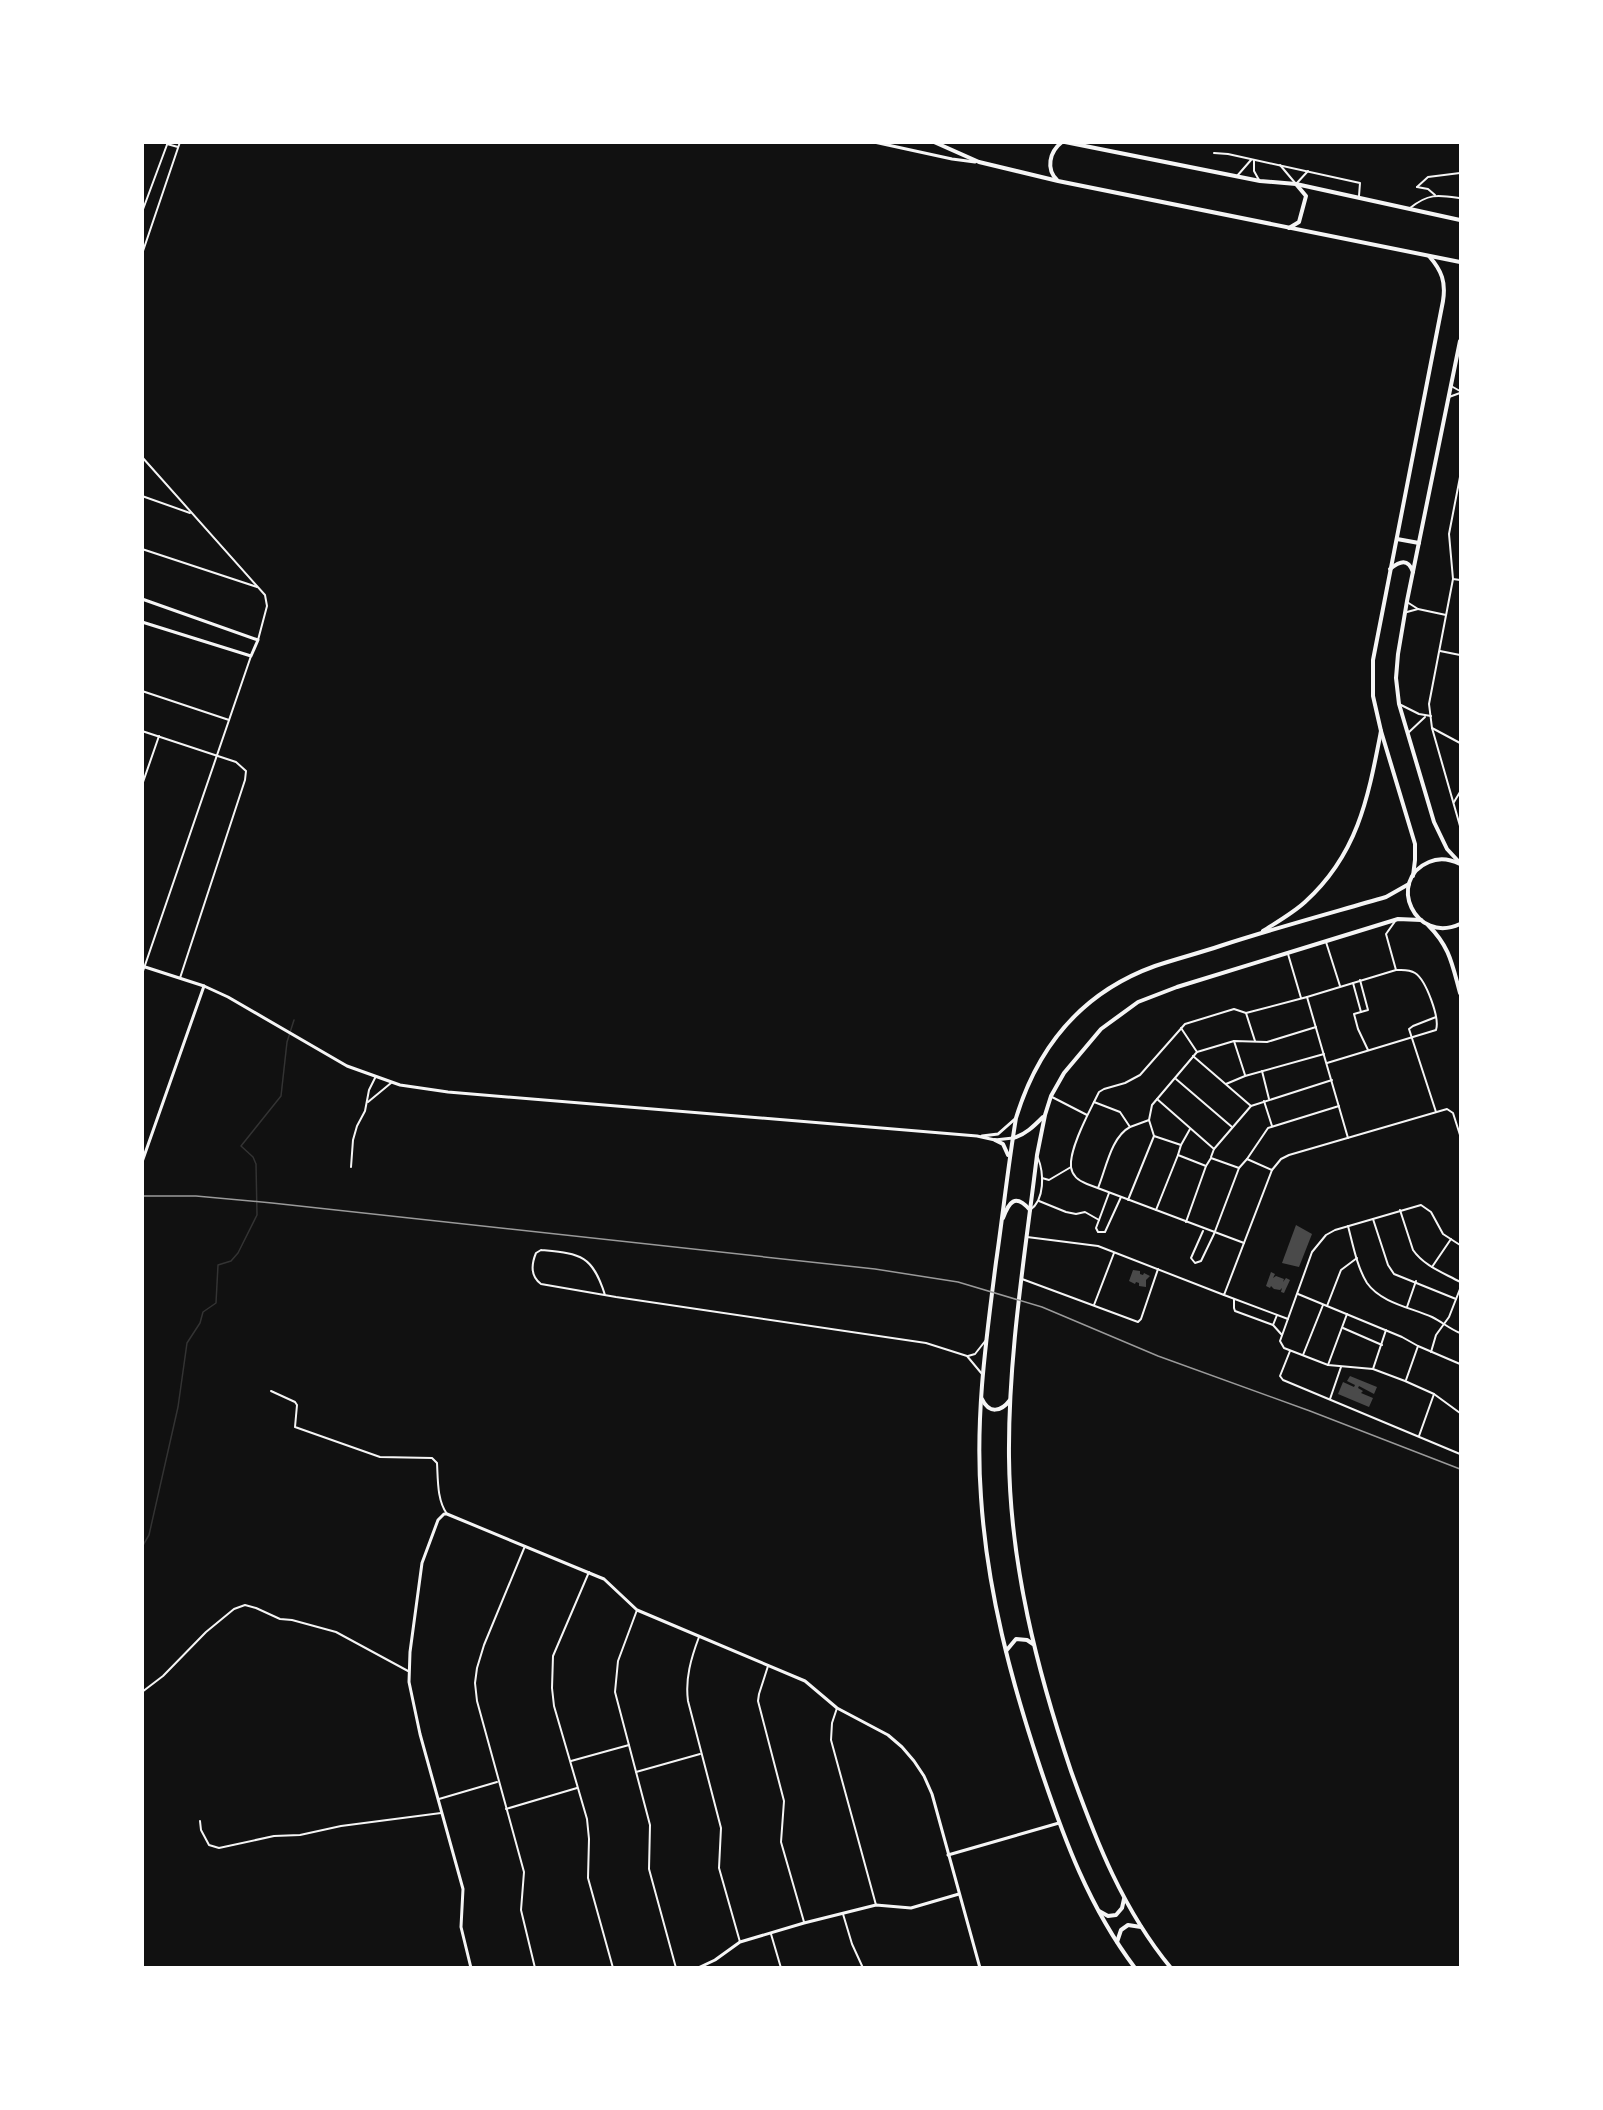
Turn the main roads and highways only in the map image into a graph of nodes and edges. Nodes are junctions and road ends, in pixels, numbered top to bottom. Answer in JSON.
{"nodes":[{"id":1,"x":934,"y":142,"type":"edge"},
{"id":2,"x":1064,"y":142,"type":"edge"},
{"id":3,"x":1058,"y":181,"type":"junction"},
{"id":4,"x":1296,"y":184,"type":"junction"},
{"id":5,"x":1461,"y":220,"type":"edge"},
{"id":6,"x":1288,"y":228,"type":"junction"},
{"id":7,"x":1429,"y":255,"type":"junction"},
{"id":8,"x":1461,"y":262,"type":"edge"},
{"id":9,"x":1461,"y":341,"type":"edge"},
{"id":10,"x":1396,"y":539,"type":"junction"},
{"id":11,"x":1419,"y":543,"type":"junction"},
{"id":12,"x":1390,"y":569,"type":"junction"},
{"id":13,"x":1413,"y":573,"type":"junction"},
{"id":14,"x":1381,"y":731,"type":"junction"},
{"id":15,"x":1461,"y":864,"type":"edge"},
{"id":16,"x":1413,"y":876,"type":"junction"},
{"id":17,"x":1410,"y":884,"type":"junction"},
{"id":18,"x":1421,"y":920,"type":"junction"},
{"id":19,"x":1461,"y":924,"type":"edge"},
{"id":20,"x":1428,"y":925,"type":"junction"},
{"id":21,"x":1260,"y":933,"type":"junction"},
{"id":22,"x":1461,"y":993,"type":"edge"},
{"id":23,"x":1045,"y":1115,"type":"junction"},
{"id":24,"x":1012,"y":1138,"type":"junction"},
{"id":25,"x":996,"y":1140,"type":"road end"},
{"id":26,"x":1009,"y":1158,"type":"junction"},
{"id":27,"x":1030,"y":1210,"type":"junction"},
{"id":28,"x":1001,"y":1225,"type":"junction"},
{"id":29,"x":981,"y":1396,"type":"junction"},
{"id":30,"x":1010,"y":1399,"type":"junction"},
{"id":31,"x":1034,"y":1645,"type":"junction"},
{"id":32,"x":1006,"y":1652,"type":"junction"},
{"id":33,"x":1124,"y":1898,"type":"junction"},
{"id":34,"x":1096,"y":1908,"type":"junction"},
{"id":35,"x":1142,"y":1928,"type":"junction"},
{"id":36,"x":1116,"y":1943,"type":"junction"},
{"id":37,"x":1135,"y":1968,"type":"edge"},
{"id":38,"x":1171,"y":1968,"type":"edge"}],
"edges":[{"from":1,"to":3,"type":"main road"},
{"from":2,"to":3,"type":"main road"},
{"from":2,"to":4,"type":"main road"},
{"from":3,"to":6,"type":"main road"},
{"from":4,"to":5,"type":"main road"},
{"from":4,"to":6,"type":"main road"},
{"from":6,"to":7,"type":"main road"},
{"from":7,"to":8,"type":"main road"},
{"from":7,"to":10,"type":"main road"},
{"from":9,"to":11,"type":"main road"},
{"from":10,"to":11,"type":"main road"},
{"from":10,"to":12,"type":"main road"},
{"from":11,"to":13,"type":"main road"},
{"from":12,"to":13,"type":"main road"},
{"from":12,"to":14,"type":"main road"},
{"from":13,"to":15,"type":"main road"},
{"from":14,"to":16,"type":"main road"},
{"from":14,"to":21,"type":"main road"},
{"from":15,"to":16,"type":"main road"},
{"from":16,"to":17,"type":"main road"},
{"from":17,"to":18,"type":"main road"},
{"from":17,"to":21,"type":"main road"},
{"from":18,"to":20,"type":"main road"},
{"from":18,"to":23,"type":"main road"},
{"from":19,"to":20,"type":"main road"},
{"from":20,"to":22,"type":"main road"},
{"from":21,"to":24,"type":"main road"},
{"from":23,"to":24,"type":"main road"},
{"from":23,"to":27,"type":"main road"},
{"from":24,"to":26,"type":"main road"},
{"from":25,"to":26,"type":"main road"},
{"from":26,"to":28,"type":"main road"},
{"from":27,"to":28,"type":"main road"},
{"from":27,"to":30,"type":"main road"},
{"from":28,"to":29,"type":"main road"},
{"from":29,"to":30,"type":"main road"},
{"from":29,"to":32,"type":"main road"},
{"from":30,"to":31,"type":"main road"},
{"from":31,"to":32,"type":"main road"},
{"from":31,"to":33,"type":"main road"},
{"from":32,"to":34,"type":"main road"},
{"from":33,"to":34,"type":"main road"},
{"from":33,"to":35,"type":"main road"},
{"from":34,"to":36,"type":"main road"},
{"from":35,"to":36,"type":"main road"},
{"from":35,"to":38,"type":"main road"},
{"from":36,"to":37,"type":"main road"}]}
